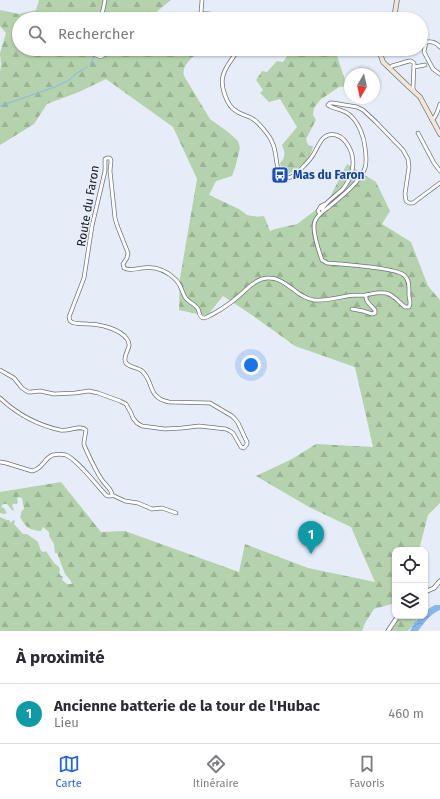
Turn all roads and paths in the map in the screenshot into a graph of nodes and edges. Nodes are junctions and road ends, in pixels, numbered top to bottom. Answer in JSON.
{"nodes":[{"id":1,"x":105,"y":0,"type":"edge"},
{"id":2,"x":202,"y":0,"type":"edge"},
{"id":3,"x":398,"y":0,"type":"edge"},
{"id":4,"x":102,"y":12,"type":"edge"},
{"id":5,"x":201,"y":12,"type":"edge"},
{"id":6,"x":395,"y":12,"type":"edge"},
{"id":7,"x":428,"y":42,"type":"edge"},
{"id":8,"x":440,"y":47,"type":"edge"},
{"id":9,"x":234,"y":56,"type":"edge"},
{"id":10,"x":382,"y":56,"type":"edge"},
{"id":11,"x":426,"y":56,"type":"edge"},
{"id":12,"x":425,"y":65,"type":"dead end"},
{"id":13,"x":414,"y":66,"type":"junction"},
{"id":14,"x":390,"y":68,"type":"junction"},
{"id":15,"x":440,"y":74,"type":"edge"},
{"id":16,"x":414,"y":91,"type":"junction"},
{"id":17,"x":440,"y":104,"type":"edge"},
{"id":18,"x":432,"y":120,"type":"junction"},
{"id":19,"x":418,"y":132,"type":"dead end"},
{"id":20,"x":440,"y":134,"type":"edge"},
{"id":21,"x":440,"y":171,"type":"edge"},
{"id":22,"x":440,"y":183,"type":"edge"},
{"id":23,"x":322,"y":212,"type":"junction"},
{"id":24,"x":366,"y":295,"type":"junction"},
{"id":25,"x":352,"y":308,"type":"dead end"},
{"id":26,"x":0,"y":370,"type":"edge"},
{"id":27,"x":0,"y":398,"type":"edge"},
{"id":28,"x":0,"y":462,"type":"edge"},
{"id":29,"x":112,"y":495,"type":"junction"},
{"id":30,"x":176,"y":513,"type":"dead end"},
{"id":31,"x":440,"y":581,"type":"edge"},
{"id":32,"x":428,"y":591,"type":"edge"},
{"id":33,"x":396,"y":619,"type":"edge"},
{"id":34,"x":388,"y":631,"type":"edge"}],
"edges":[{"from":1,"to":4,"type":"street"},
{"from":2,"to":5,"type":"street"},
{"from":3,"to":6,"type":"main road"},
{"from":7,"to":8,"type":"street"},
{"from":9,"to":23,"type":"street"},
{"from":10,"to":14,"type":"main road"},
{"from":11,"to":15,"type":"street"},
{"from":12,"to":13,"type":"street"},
{"from":13,"to":14,"type":"street"},
{"from":13,"to":16,"type":"street"},
{"from":14,"to":16,"type":"main road"},
{"from":16,"to":18,"type":"main road"},
{"from":17,"to":18,"type":"street"},
{"from":18,"to":20,"type":"main road"},
{"from":19,"to":21,"type":"street"},
{"from":22,"to":23,"type":"street"},
{"from":23,"to":24,"type":"street","name":"Route du Faron"},
{"from":24,"to":25,"type":"street"},
{"from":24,"to":26,"type":"street","name":"Route du Faron"},
{"from":27,"to":29,"type":"street"},
{"from":28,"to":29,"type":"street"},
{"from":29,"to":30,"type":"street"},
{"from":31,"to":32,"type":"street"},
{"from":33,"to":34,"type":"street"}]}
